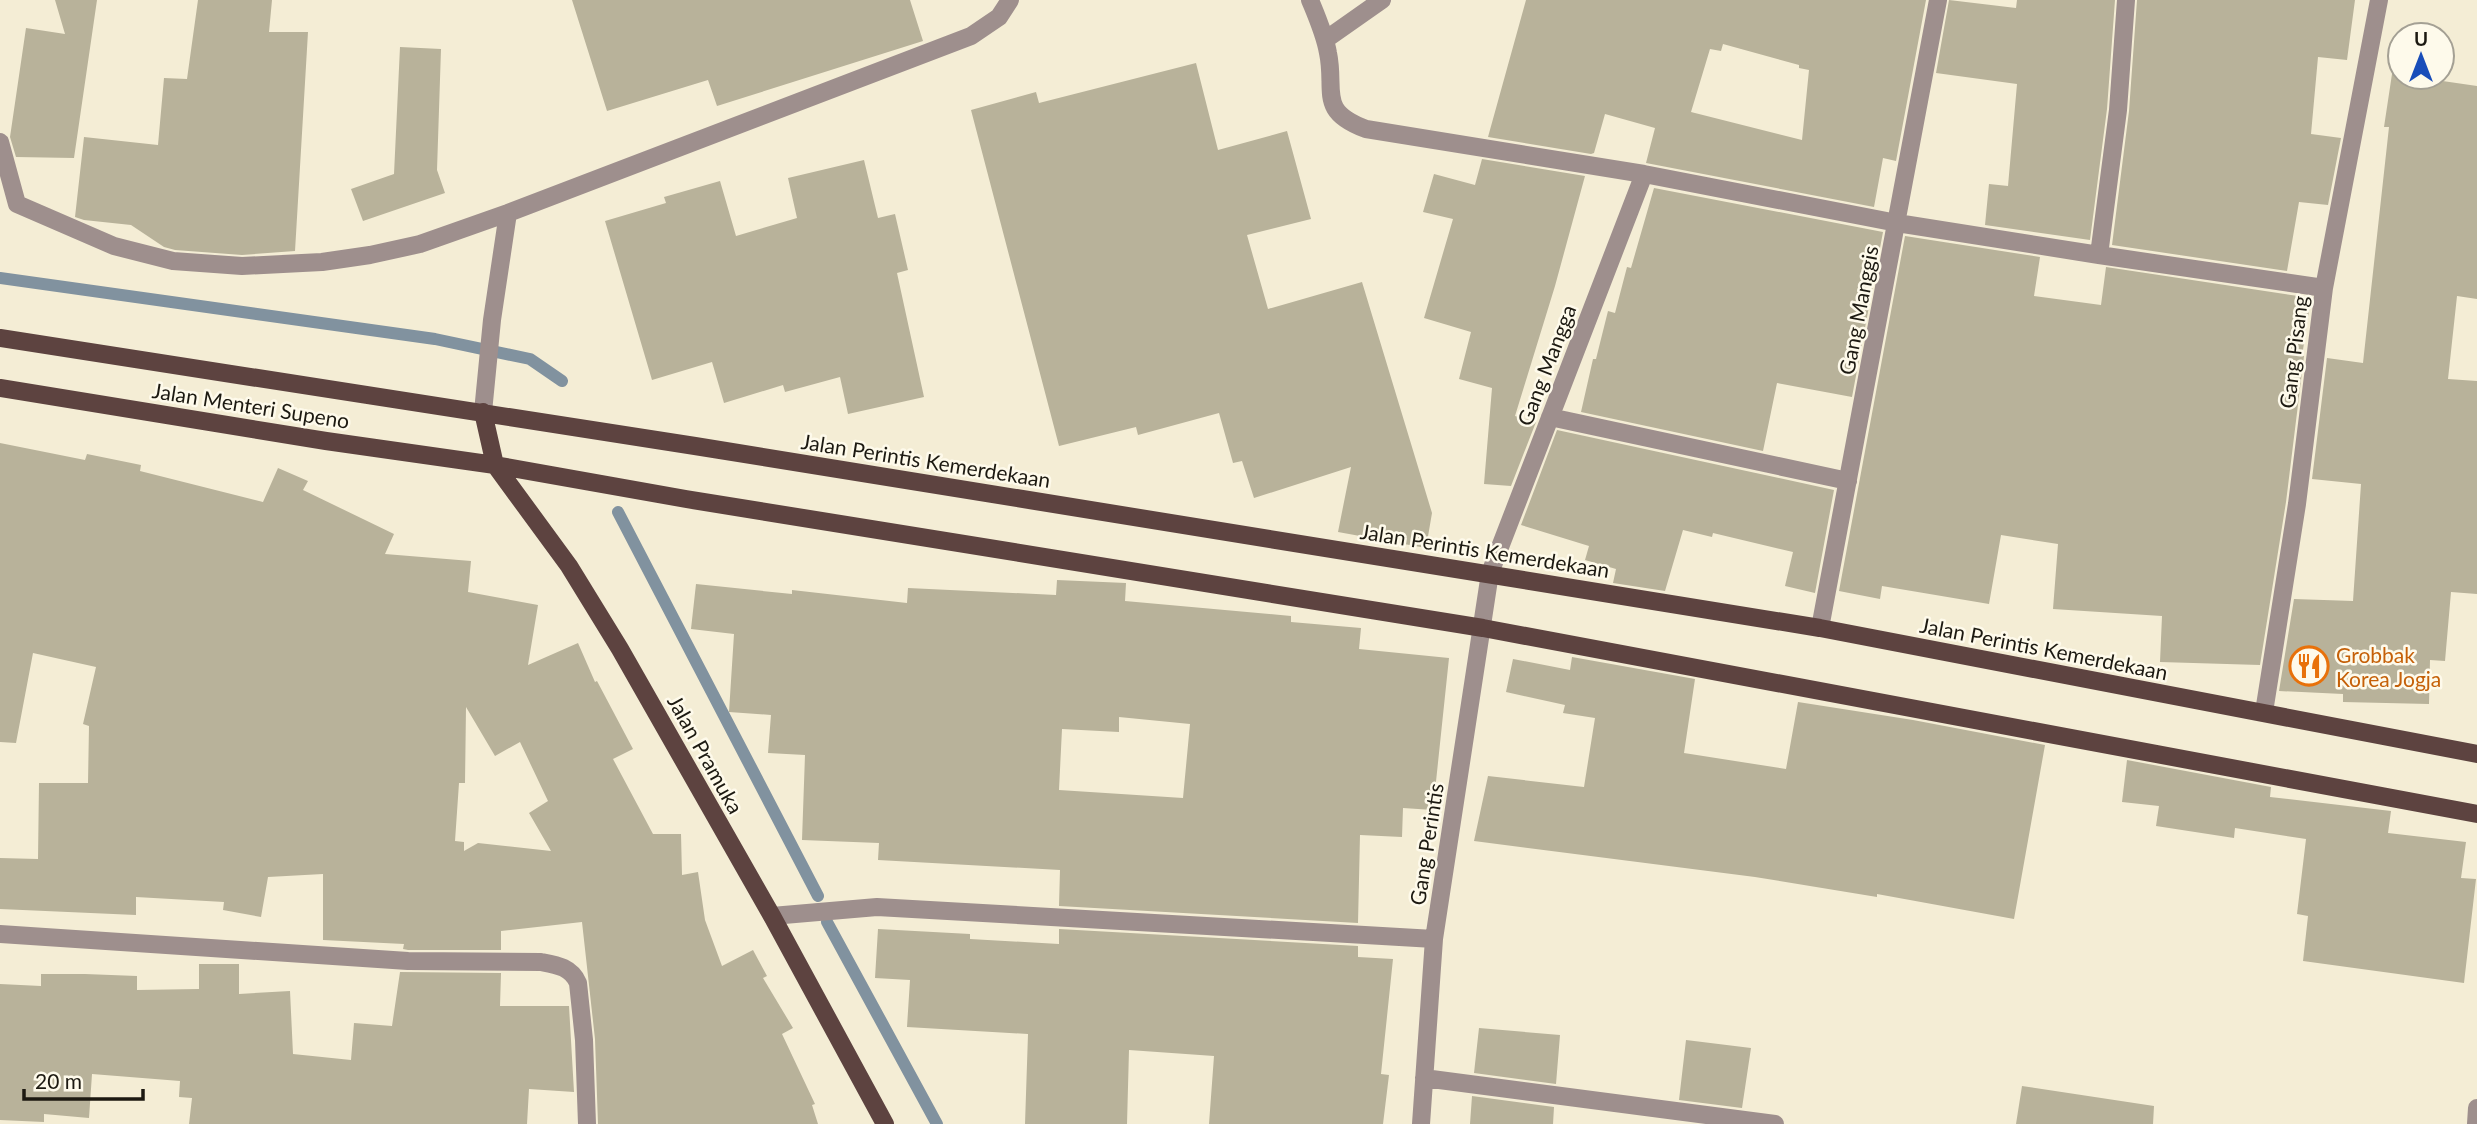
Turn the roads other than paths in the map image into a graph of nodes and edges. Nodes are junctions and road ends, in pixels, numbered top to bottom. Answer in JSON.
{"nodes":[{"id":1,"x":1010,"y":0,"type":"edge"},
{"id":2,"x":1310,"y":0,"type":"edge"},
{"id":3,"x":1382,"y":0,"type":"edge"},
{"id":4,"x":1938,"y":0,"type":"edge"},
{"id":5,"x":2126,"y":0,"type":"edge"},
{"id":6,"x":2379,"y":0,"type":"edge"},
{"id":7,"x":1325,"y":40,"type":"junction"},
{"id":8,"x":0,"y":142,"type":"edge"},
{"id":9,"x":1644,"y":174,"type":"junction"},
{"id":10,"x":508,"y":213,"type":"junction"},
{"id":11,"x":1897,"y":223,"type":"junction"},
{"id":12,"x":2099,"y":256,"type":"junction"},
{"id":13,"x":2324,"y":288,"type":"junction"},
{"id":14,"x":0,"y":338,"type":"edge"},
{"id":15,"x":0,"y":387,"type":"edge"},
{"id":16,"x":482,"y":412,"type":"junction"},
{"id":17,"x":1550,"y":417,"type":"junction"},
{"id":18,"x":495,"y":466,"type":"junction"},
{"id":19,"x":1848,"y":481,"type":"junction"},
{"id":20,"x":1490,"y":573,"type":"junction"},
{"id":21,"x":1483,"y":628,"type":"junction"},
{"id":22,"x":1820,"y":628,"type":"junction"},
{"id":23,"x":2264,"y":712,"type":"junction"},
{"id":24,"x":2477,"y":754,"type":"edge"},
{"id":25,"x":2477,"y":814,"type":"edge"},
{"id":26,"x":772,"y":916,"type":"junction"},
{"id":27,"x":0,"y":934,"type":"edge"},
{"id":28,"x":1434,"y":939,"type":"junction"},
{"id":29,"x":1424,"y":1078,"type":"junction"},
{"id":30,"x":2477,"y":1108,"type":"edge"},
{"id":31,"x":587,"y":1124,"type":"edge"},
{"id":32,"x":885,"y":1124,"type":"edge"},
{"id":33,"x":1421,"y":1124,"type":"edge"},
{"id":34,"x":1775,"y":1124,"type":"edge"},
{"id":35,"x":2476,"y":1124,"type":"edge"}],
"edges":[{"from":1,"to":10,"type":"street"},
{"from":2,"to":7,"type":"street"},
{"from":3,"to":7,"type":"street"},
{"from":4,"to":11,"type":"street","name":"Gang Manggis"},
{"from":5,"to":12,"type":"street"},
{"from":6,"to":13,"type":"street","name":"Gang Pisang"},
{"from":7,"to":9,"type":"street"},
{"from":8,"to":10,"type":"street"},
{"from":9,"to":11,"type":"street"},
{"from":9,"to":17,"type":"street","name":"Gang Mangga"},
{"from":10,"to":16,"type":"street"},
{"from":11,"to":12,"type":"street"},
{"from":11,"to":19,"type":"street","name":"Gang Manggis"},
{"from":12,"to":13,"type":"street"},
{"from":13,"to":23,"type":"street","name":"Gang Pisang"},
{"from":14,"to":16,"type":"main road","name":"Jalan Menteri Supeno"},
{"from":15,"to":18,"type":"main road","name":"Jalan Menteri Supeno"},
{"from":16,"to":18,"type":"main road","name":"Jalan Pramuka"},
{"from":16,"to":20,"type":"main road","name":"Jalan Perintis Kemerdekaan"},
{"from":17,"to":19,"type":"street"},
{"from":17,"to":20,"type":"street","name":"Gang Mangga"},
{"from":18,"to":21,"type":"main road"},
{"from":18,"to":26,"type":"main road","name":"Jalan Pramuka"},
{"from":19,"to":22,"type":"street","name":"Gang Manggis"},
{"from":20,"to":21,"type":"street","name":"Gang Perintis"},
{"from":20,"to":22,"type":"main road","name":"Jalan Perintis Kemerdekaan"},
{"from":21,"to":25,"type":"main road"},
{"from":21,"to":28,"type":"street","name":"Gang Perintis"},
{"from":22,"to":23,"type":"main road","name":"Jalan Perintis Kemerdekaan"},
{"from":23,"to":24,"type":"main road","name":"Jalan Perintis Kemerdekaan"},
{"from":26,"to":28,"type":"street"},
{"from":26,"to":32,"type":"main road","name":"Jalan Pramuka"},
{"from":27,"to":31,"type":"street"},
{"from":28,"to":29,"type":"street","name":"Gang Perintis"},
{"from":29,"to":33,"type":"street","name":"Gang Perintis"},
{"from":29,"to":34,"type":"street"},
{"from":30,"to":35,"type":"street"}]}
